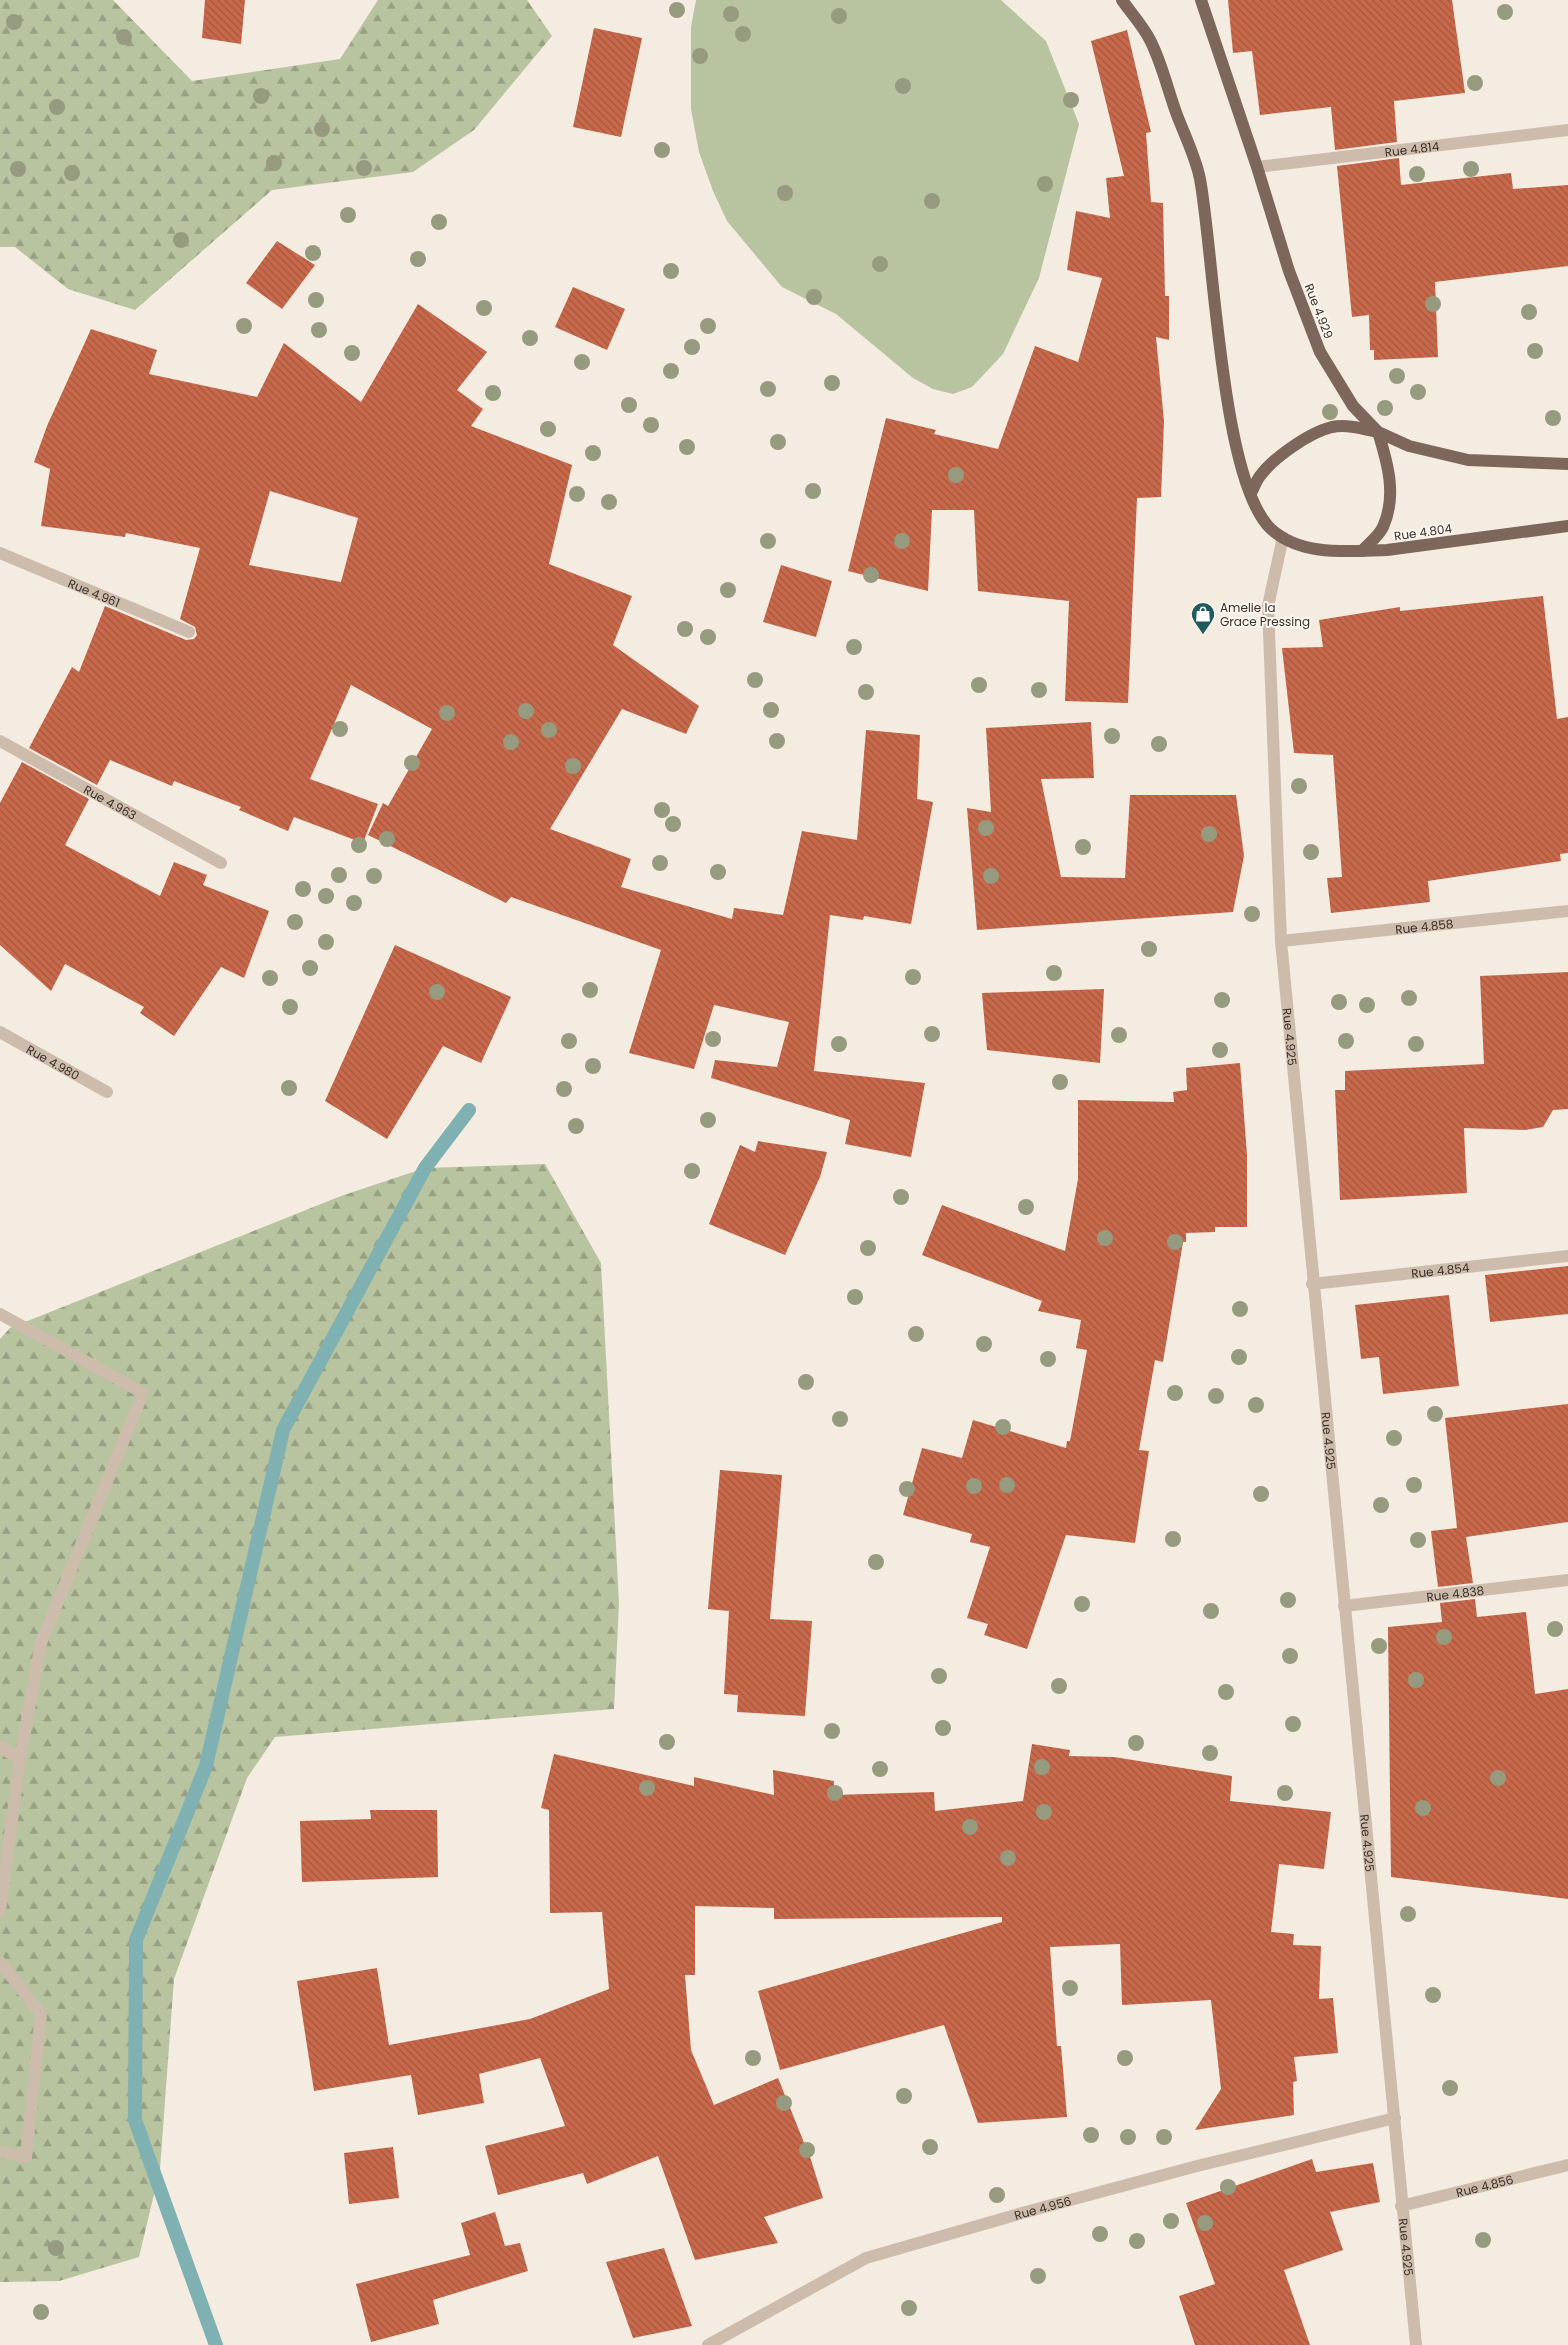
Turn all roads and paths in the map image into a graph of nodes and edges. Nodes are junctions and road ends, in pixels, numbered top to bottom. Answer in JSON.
{"nodes":[{"id":1,"x":1122,"y":0,"type":"edge"},
{"id":2,"x":1201,"y":0,"type":"edge"},
{"id":3,"x":1568,"y":130,"type":"edge"},
{"id":4,"x":1257,"y":166,"type":"junction"},
{"id":5,"x":1378,"y":432,"type":"junction"},
{"id":6,"x":1568,"y":464,"type":"edge"},
{"id":7,"x":1251,"y":493,"type":"junction"},
{"id":8,"x":1568,"y":526,"type":"edge"},
{"id":9,"x":1283,"y":537,"type":"junction"},
{"id":10,"x":1362,"y":551,"type":"junction"},
{"id":11,"x":0,"y":553,"type":"edge"},
{"id":12,"x":189,"y":632,"type":"dead end"},
{"id":13,"x":0,"y":741,"type":"edge"},
{"id":14,"x":221,"y":863,"type":"dead end"},
{"id":15,"x":1568,"y":911,"type":"edge"},
{"id":16,"x":1281,"y":941,"type":"junction"},
{"id":17,"x":0,"y":1032,"type":"edge"},
{"id":18,"x":107,"y":1092,"type":"dead end"},
{"id":19,"x":1568,"y":1256,"type":"edge"},
{"id":20,"x":1312,"y":1284,"type":"junction"},
{"id":21,"x":0,"y":1314,"type":"edge"},
{"id":22,"x":1568,"y":1580,"type":"edge"},
{"id":23,"x":1344,"y":1606,"type":"junction"},
{"id":24,"x":0,"y":1747,"type":"edge"},
{"id":25,"x":20,"y":1759,"type":"junction"},
{"id":26,"x":0,"y":1910,"type":"edge"},
{"id":27,"x":0,"y":1962,"type":"edge"},
{"id":28,"x":1394,"y":2118,"type":"junction"},
{"id":29,"x":0,"y":2152,"type":"edge"},
{"id":30,"x":1568,"y":2165,"type":"edge"},
{"id":31,"x":1401,"y":2206,"type":"junction"},
{"id":32,"x":708,"y":2345,"type":"edge"},
{"id":33,"x":1416,"y":2345,"type":"edge"}],
"edges":[{"from":1,"to":7,"type":"main road"},
{"from":2,"to":4,"type":"main road","name":"Rue 4.929"},
{"from":3,"to":4,"type":"street","name":"Rue 4.814"},
{"from":4,"to":5,"type":"main road","name":"Rue 4.929"},
{"from":5,"to":6,"type":"main road","name":"Rue 4.929"},
{"from":5,"to":7,"type":"main road"},
{"from":5,"to":10,"type":"main road"},
{"from":7,"to":9,"type":"main road"},
{"from":8,"to":10,"type":"main road","name":"Rue 4.804"},
{"from":9,"to":10,"type":"main road","name":"Rue 4.804"},
{"from":9,"to":16,"type":"street","name":"Rue 4.925"},
{"from":11,"to":12,"type":"street","name":"Rue 4.961"},
{"from":13,"to":14,"type":"street","name":"Rue 4.963"},
{"from":15,"to":16,"type":"street","name":"Rue 4.858"},
{"from":16,"to":20,"type":"street","name":"Rue 4.925"},
{"from":17,"to":18,"type":"street","name":"Rue 4.980"},
{"from":19,"to":20,"type":"street","name":"Rue 4.854"},
{"from":20,"to":23,"type":"street","name":"Rue 4.925"},
{"from":21,"to":25,"type":"street"},
{"from":22,"to":23,"type":"street","name":"Rue 4.838"},
{"from":23,"to":28,"type":"street","name":"Rue 4.925"},
{"from":24,"to":25,"type":"street"},
{"from":25,"to":26,"type":"street"},
{"from":27,"to":29,"type":"street"},
{"from":28,"to":31,"type":"street","name":"Rue 4.925"},
{"from":28,"to":32,"type":"street","name":"Rue 4.956"},
{"from":30,"to":31,"type":"street","name":"Rue 4.856"},
{"from":31,"to":33,"type":"street","name":"Rue 4.925"}]}
